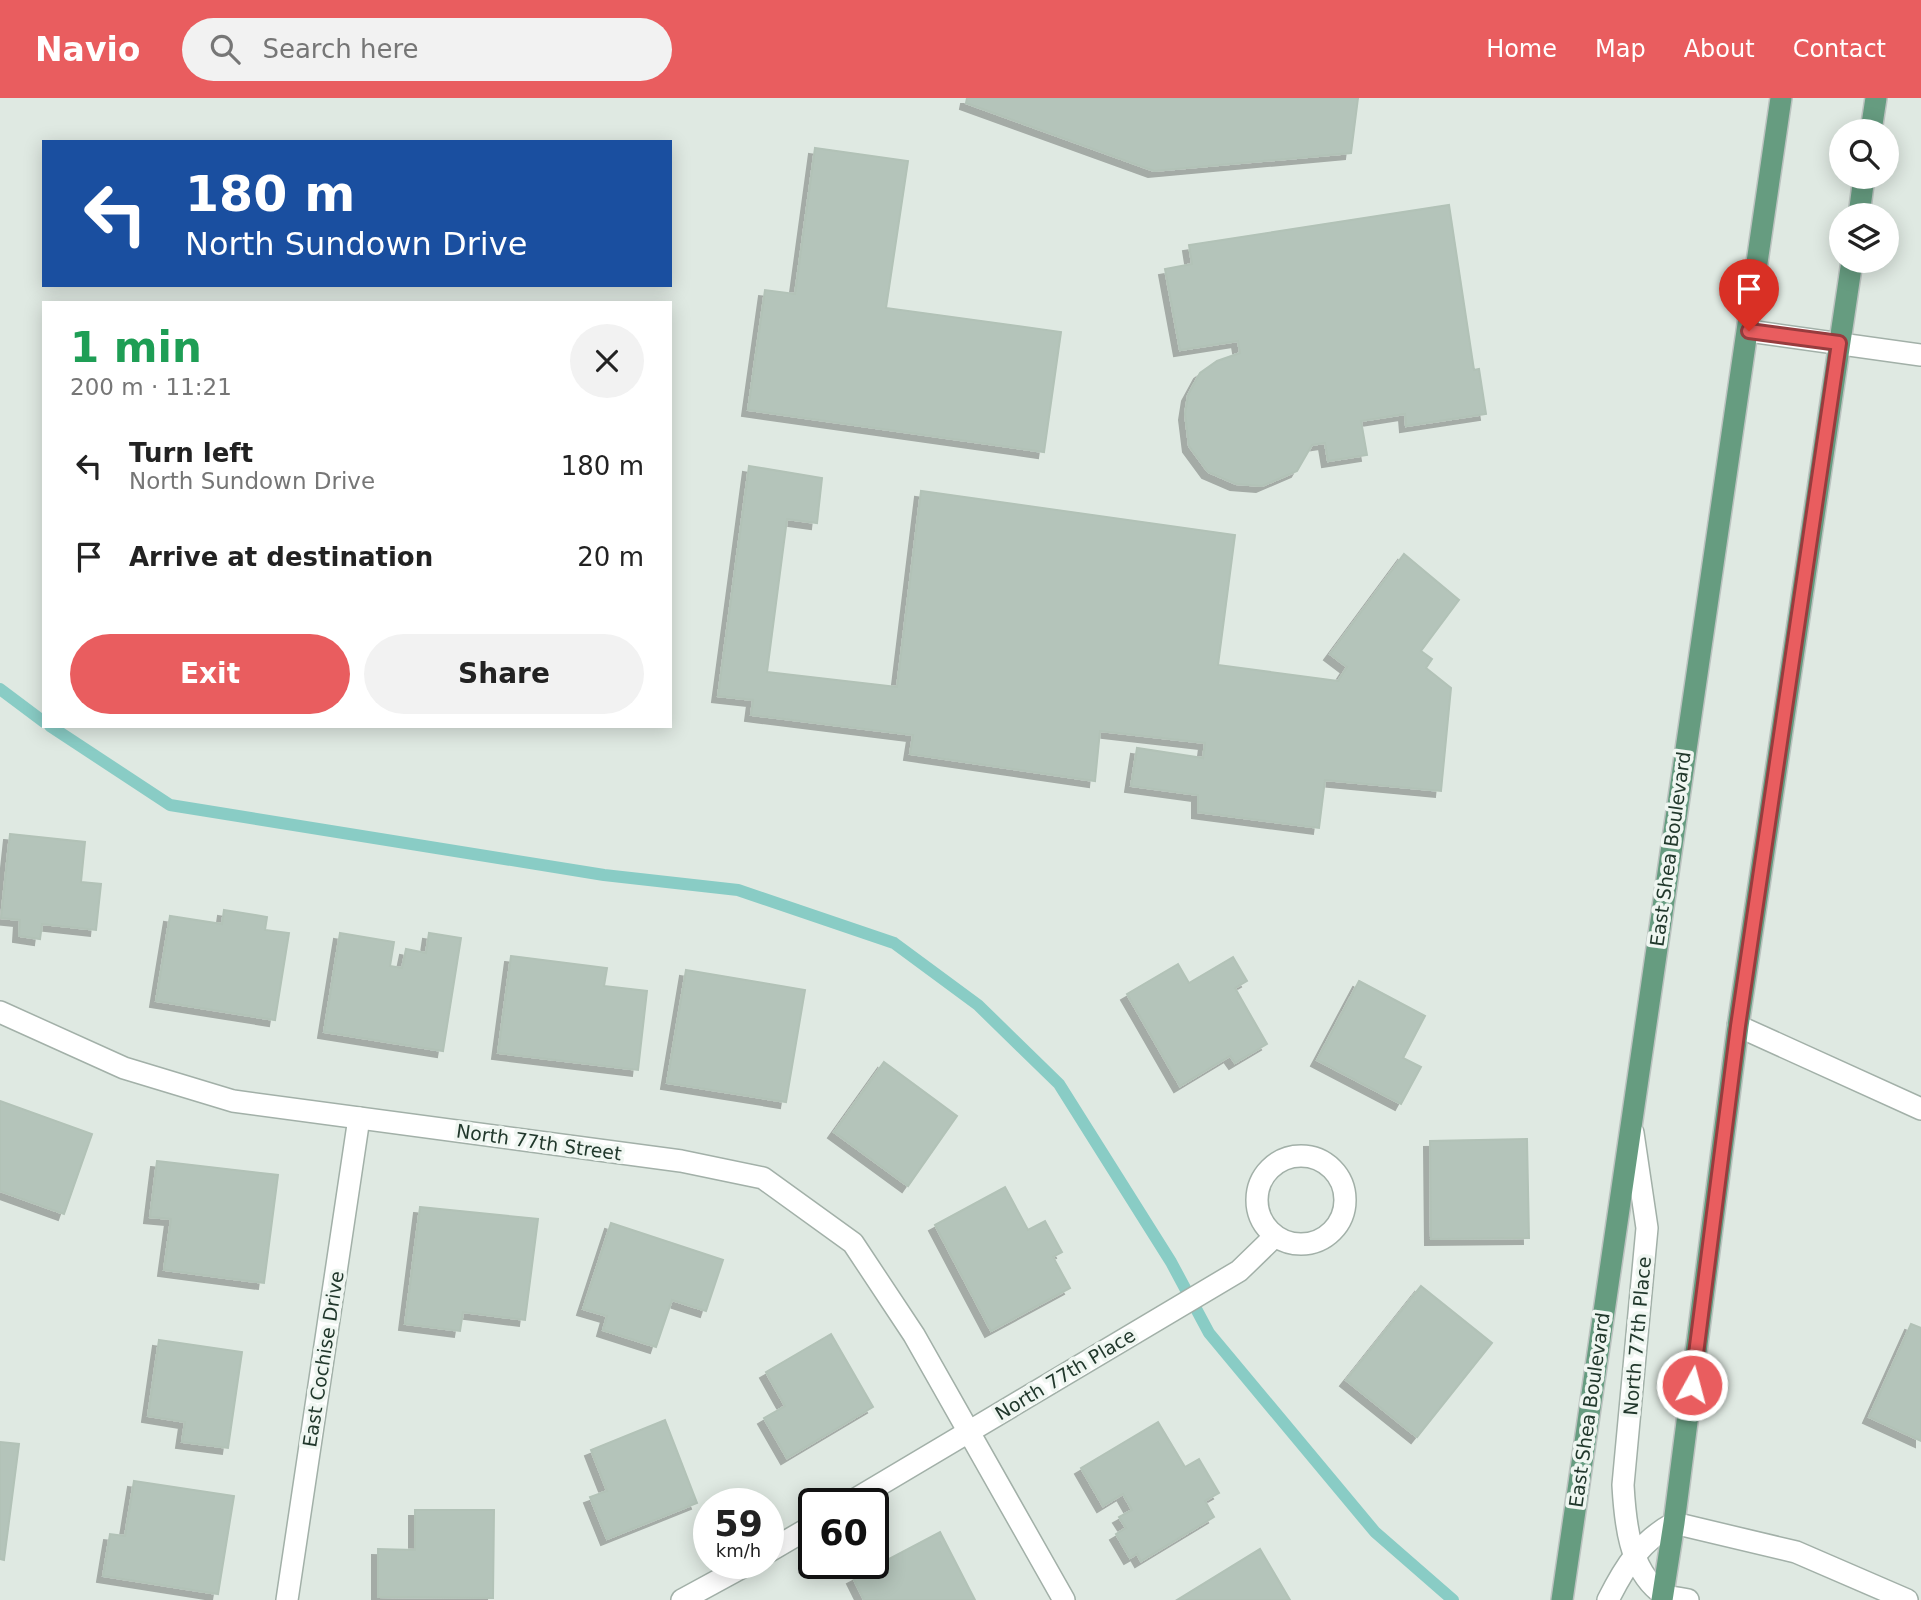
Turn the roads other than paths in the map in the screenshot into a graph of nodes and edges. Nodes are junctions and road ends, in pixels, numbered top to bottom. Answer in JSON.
{"nodes":[{"id":1,"x":1782,"y":98,"type":"edge"},
{"id":2,"x":1877,"y":98,"type":"edge"},
{"id":3,"x":1873,"y":119,"type":"edge"},
{"id":4,"x":1850,"y":273,"type":"edge"},
{"id":5,"x":1749,"y":331,"type":"junction"},
{"id":6,"x":1839,"y":343,"type":"junction"},
{"id":7,"x":1921,"y":355,"type":"edge"},
{"id":8,"x":0,"y":1012,"type":"edge"},
{"id":9,"x":1738,"y":1026,"type":"junction"},
{"id":10,"x":1921,"y":1109,"type":"edge"},
{"id":11,"x":1630,"y":1117,"type":"junction"},
{"id":12,"x":359,"y":1118,"type":"junction"},
{"id":13,"x":1275,"y":1237,"type":"junction"},
{"id":14,"x":966,"y":1433,"type":"junction"},
{"id":15,"x":874,"y":1488,"type":"edge"},
{"id":16,"x":1674,"y":1523,"type":"junction"},
{"id":17,"x":1635,"y":1555,"type":"junction"},
{"id":18,"x":721,"y":1579,"type":"edge"},
{"id":19,"x":1662,"y":1598,"type":"edge"},
{"id":20,"x":287,"y":1600,"type":"edge"},
{"id":21,"x":682,"y":1600,"type":"edge"},
{"id":22,"x":1064,"y":1600,"type":"edge"},
{"id":23,"x":1562,"y":1600,"type":"edge"},
{"id":24,"x":1608,"y":1600,"type":"edge"},
{"id":25,"x":1688,"y":1600,"type":"edge"},
{"id":26,"x":1907,"y":1600,"type":"edge"}],
"edges":[{"from":1,"to":5,"type":"main road","name":"East Shea Boulevard"},
{"from":2,"to":3,"type":"main road"},
{"from":4,"to":6,"type":"main road"},
{"from":5,"to":6,"type":"street"},
{"from":5,"to":11,"type":"main road","name":"East Shea Boulevard"},
{"from":6,"to":7,"type":"street"},
{"from":6,"to":9,"type":"main road"},
{"from":8,"to":12,"type":"street","name":"North 77th Street"},
{"from":9,"to":10,"type":"street"},
{"from":9,"to":16,"type":"main road"},
{"from":11,"to":17,"type":"street","name":"North 77th Place"},
{"from":11,"to":23,"type":"main road","name":"East Shea Boulevard"},
{"from":12,"to":14,"type":"street","name":"North 77th Street"},
{"from":12,"to":20,"type":"street","name":"East Cochise Drive"},
{"from":13,"to":13,"type":"street"},
{"from":13,"to":14,"type":"street","name":"North 77th Place"},
{"from":14,"to":15,"type":"street","name":"North 77th Place"},
{"from":14,"to":22,"type":"street","name":"North 77th Street"},
{"from":16,"to":17,"type":"street"},
{"from":16,"to":19,"type":"main road"},
{"from":16,"to":26,"type":"street"},
{"from":17,"to":19,"type":"street","name":"North 77th Place"},
{"from":17,"to":24,"type":"street"},
{"from":18,"to":21,"type":"street"},
{"from":19,"to":25,"type":"street"}]}
